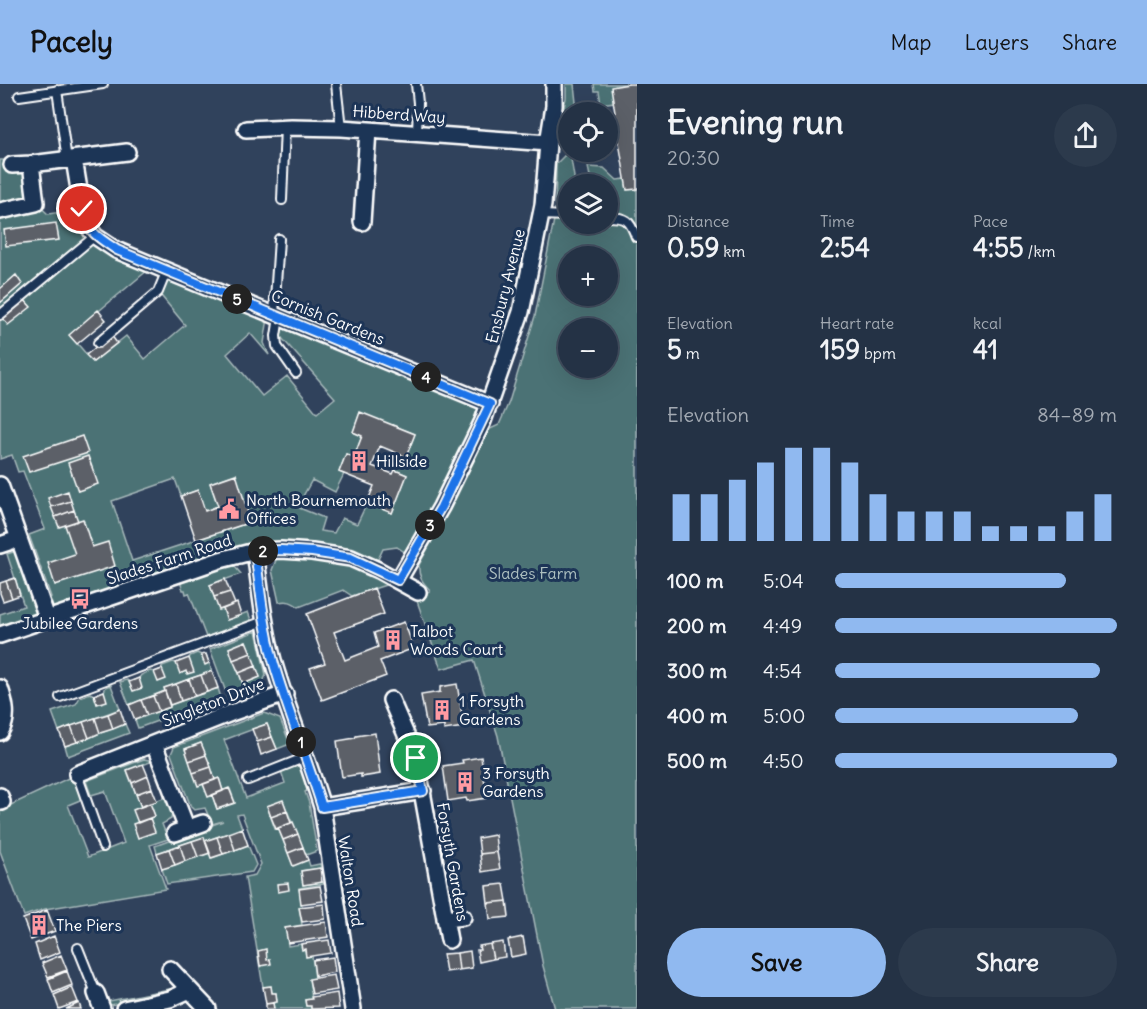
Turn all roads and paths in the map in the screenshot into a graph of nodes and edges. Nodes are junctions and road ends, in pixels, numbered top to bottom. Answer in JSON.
{"nodes":[{"id":1,"x":103,"y":84,"type":"edge"},
{"id":2,"x":336,"y":84,"type":"edge"},
{"id":3,"x":416,"y":84,"type":"edge"},
{"id":4,"x":554,"y":84,"type":"edge"},
{"id":5,"x":57,"y":90,"type":"junction"},
{"id":6,"x":19,"y":96,"type":"dead end"},
{"id":7,"x":285,"y":127,"type":"junction"},
{"id":8,"x":341,"y":128,"type":"junction"},
{"id":9,"x":246,"y":129,"type":"dead end"},
{"id":10,"x":368,"y":130,"type":"junction"},
{"id":11,"x":417,"y":133,"type":"junction"},
{"id":12,"x":548,"y":143,"type":"junction"},
{"id":13,"x":127,"y":152,"type":"dead end"},
{"id":14,"x":71,"y":160,"type":"junction"},
{"id":15,"x":31,"y":164,"type":"junction"},
{"id":16,"x":12,"y":165,"type":"dead end"},
{"id":17,"x":282,"y":200,"type":"dead end"},
{"id":18,"x":0,"y":211,"type":"edge"},
{"id":19,"x":541,"y":215,"type":"junction"},
{"id":20,"x":558,"y":216,"type":"edge"},
{"id":21,"x":618,"y":217,"type":"edge"},
{"id":22,"x":362,"y":222,"type":"dead end"},
{"id":23,"x":635,"y":226,"type":"edge"},
{"id":24,"x":95,"y":236,"type":"junction"},
{"id":25,"x":636,"y":237,"type":"edge"},
{"id":26,"x":279,"y":239,"type":"dead end"},
{"id":27,"x":167,"y":270,"type":"junction"},
{"id":28,"x":0,"y":315,"type":"edge"},
{"id":29,"x":276,"y":316,"type":"junction"},
{"id":30,"x":98,"y":343,"type":"dead end"},
{"id":31,"x":297,"y":373,"type":"dead end"},
{"id":32,"x":490,"y":404,"type":"junction"},
{"id":33,"x":0,"y":485,"type":"edge"},
{"id":34,"x":18,"y":539,"type":"junction"},
{"id":35,"x":0,"y":545,"type":"edge"},
{"id":36,"x":255,"y":551,"type":"junction"},
{"id":37,"x":398,"y":580,"type":"junction"},
{"id":38,"x":418,"y":592,"type":"dead end"},
{"id":39,"x":47,"y":618,"type":"junction"},
{"id":40,"x":264,"y":621,"type":"junction"},
{"id":41,"x":0,"y":635,"type":"edge"},
{"id":42,"x":0,"y":688,"type":"edge"},
{"id":43,"x":285,"y":694,"type":"junction"},
{"id":44,"x":60,"y":697,"type":"dead end"},
{"id":45,"x":391,"y":700,"type":"dead end"},
{"id":46,"x":0,"y":732,"type":"edge"},
{"id":47,"x":154,"y":744,"type":"junction"},
{"id":48,"x":306,"y":757,"type":"junction"},
{"id":49,"x":76,"y":774,"type":"joint"},
{"id":50,"x":248,"y":780,"type":"dead end"},
{"id":51,"x":423,"y":791,"type":"junction"},
{"id":52,"x":322,"y":807,"type":"junction"},
{"id":53,"x":202,"y":823,"type":"dead end"},
{"id":54,"x":103,"y":847,"type":"dead end"},
{"id":55,"x":463,"y":917,"type":"dead end"},
{"id":56,"x":445,"y":919,"type":"junction"},
{"id":57,"x":449,"y":940,"type":"dead end"},
{"id":58,"x":78,"y":948,"type":"dead end"},
{"id":59,"x":170,"y":969,"type":"dead end"},
{"id":60,"x":190,"y":990,"type":"junction"},
{"id":61,"x":96,"y":993,"type":"joint"},
{"id":62,"x":102,"y":1009,"type":"edge"},
{"id":63,"x":124,"y":1009,"type":"edge"},
{"id":64,"x":208,"y":1009,"type":"edge"},
{"id":65,"x":353,"y":1009,"type":"edge"}],
"edges":[{"from":1,"to":5,"type":"lane"},
{"from":2,"to":8,"type":"lane"},
{"from":3,"to":11,"type":"lane"},
{"from":4,"to":12,"type":"street","name":"Ensbury Avenue"},
{"from":5,"to":6,"type":"lane"},
{"from":5,"to":14,"type":"lane"},
{"from":7,"to":8,"type":"street","name":"Hibberd Way"},
{"from":7,"to":9,"type":"street","name":"Hibberd Way"},
{"from":7,"to":17,"type":"lane"},
{"from":8,"to":10,"type":"street","name":"Hibberd Way"},
{"from":10,"to":11,"type":"street","name":"Hibberd Way"},
{"from":10,"to":22,"type":"street"},
{"from":11,"to":12,"type":"street","name":"Hibberd Way"},
{"from":12,"to":19,"type":"street","name":"Ensbury Avenue"},
{"from":13,"to":14,"type":"street"},
{"from":14,"to":15,"type":"street"},
{"from":14,"to":24,"type":"street"},
{"from":15,"to":16,"type":"street"},
{"from":15,"to":18,"type":"street"},
{"from":19,"to":20,"type":"lane"},
{"from":19,"to":32,"type":"street","name":"Ensbury Avenue"},
{"from":21,"to":23,"type":"lane"},
{"from":23,"to":25,"type":"lane"},
{"from":24,"to":27,"type":"street","name":"Cornish Gardens"},
{"from":24,"to":28,"type":"lane"},
{"from":26,"to":29,"type":"lane"},
{"from":27,"to":29,"type":"street","name":"Cornish Gardens"},
{"from":27,"to":30,"type":"lane"},
{"from":29,"to":31,"type":"lane"},
{"from":29,"to":32,"type":"street","name":"Cornish Gardens"},
{"from":32,"to":37,"type":"street","name":"Ensbury Avenue"},
{"from":33,"to":34,"type":"street"},
{"from":34,"to":35,"type":"street"},
{"from":34,"to":39,"type":"street"},
{"from":36,"to":37,"type":"street","name":"Slades Farm Road"},
{"from":36,"to":39,"type":"street","name":"Slades Farm Road"},
{"from":36,"to":40,"type":"street","name":"Walton Road"},
{"from":37,"to":38,"type":"street","name":"Slades Farm Road"},
{"from":39,"to":41,"type":"street","name":"Slades Farm Road"},
{"from":40,"to":43,"type":"street","name":"Walton Road"},
{"from":40,"to":44,"type":"lane"},
{"from":42,"to":46,"type":"street"},
{"from":43,"to":47,"type":"street","name":"Singleton Drive"},
{"from":43,"to":48,"type":"street","name":"Walton Road"},
{"from":45,"to":51,"type":"street","name":"Forsyth Gardens"},
{"from":47,"to":49,"type":"street","name":"Singleton Drive"},
{"from":47,"to":53,"type":"street","name":"Singleton Drive"},
{"from":48,"to":50,"type":"lane"},
{"from":48,"to":52,"type":"street","name":"Walton Road"},
{"from":49,"to":54,"type":"lane"},
{"from":51,"to":52,"type":"street","name":"Forsyth Gardens"},
{"from":51,"to":56,"type":"street","name":"Forsyth Gardens"},
{"from":52,"to":65,"type":"street","name":"Walton Road"},
{"from":55,"to":56,"type":"street"},
{"from":56,"to":57,"type":"street","name":"Forsyth Gardens"},
{"from":58,"to":61,"type":"lane"},
{"from":59,"to":60,"type":"street"},
{"from":60,"to":63,"type":"street"},
{"from":60,"to":64,"type":"street"},
{"from":61,"to":62,"type":"street"}]}
